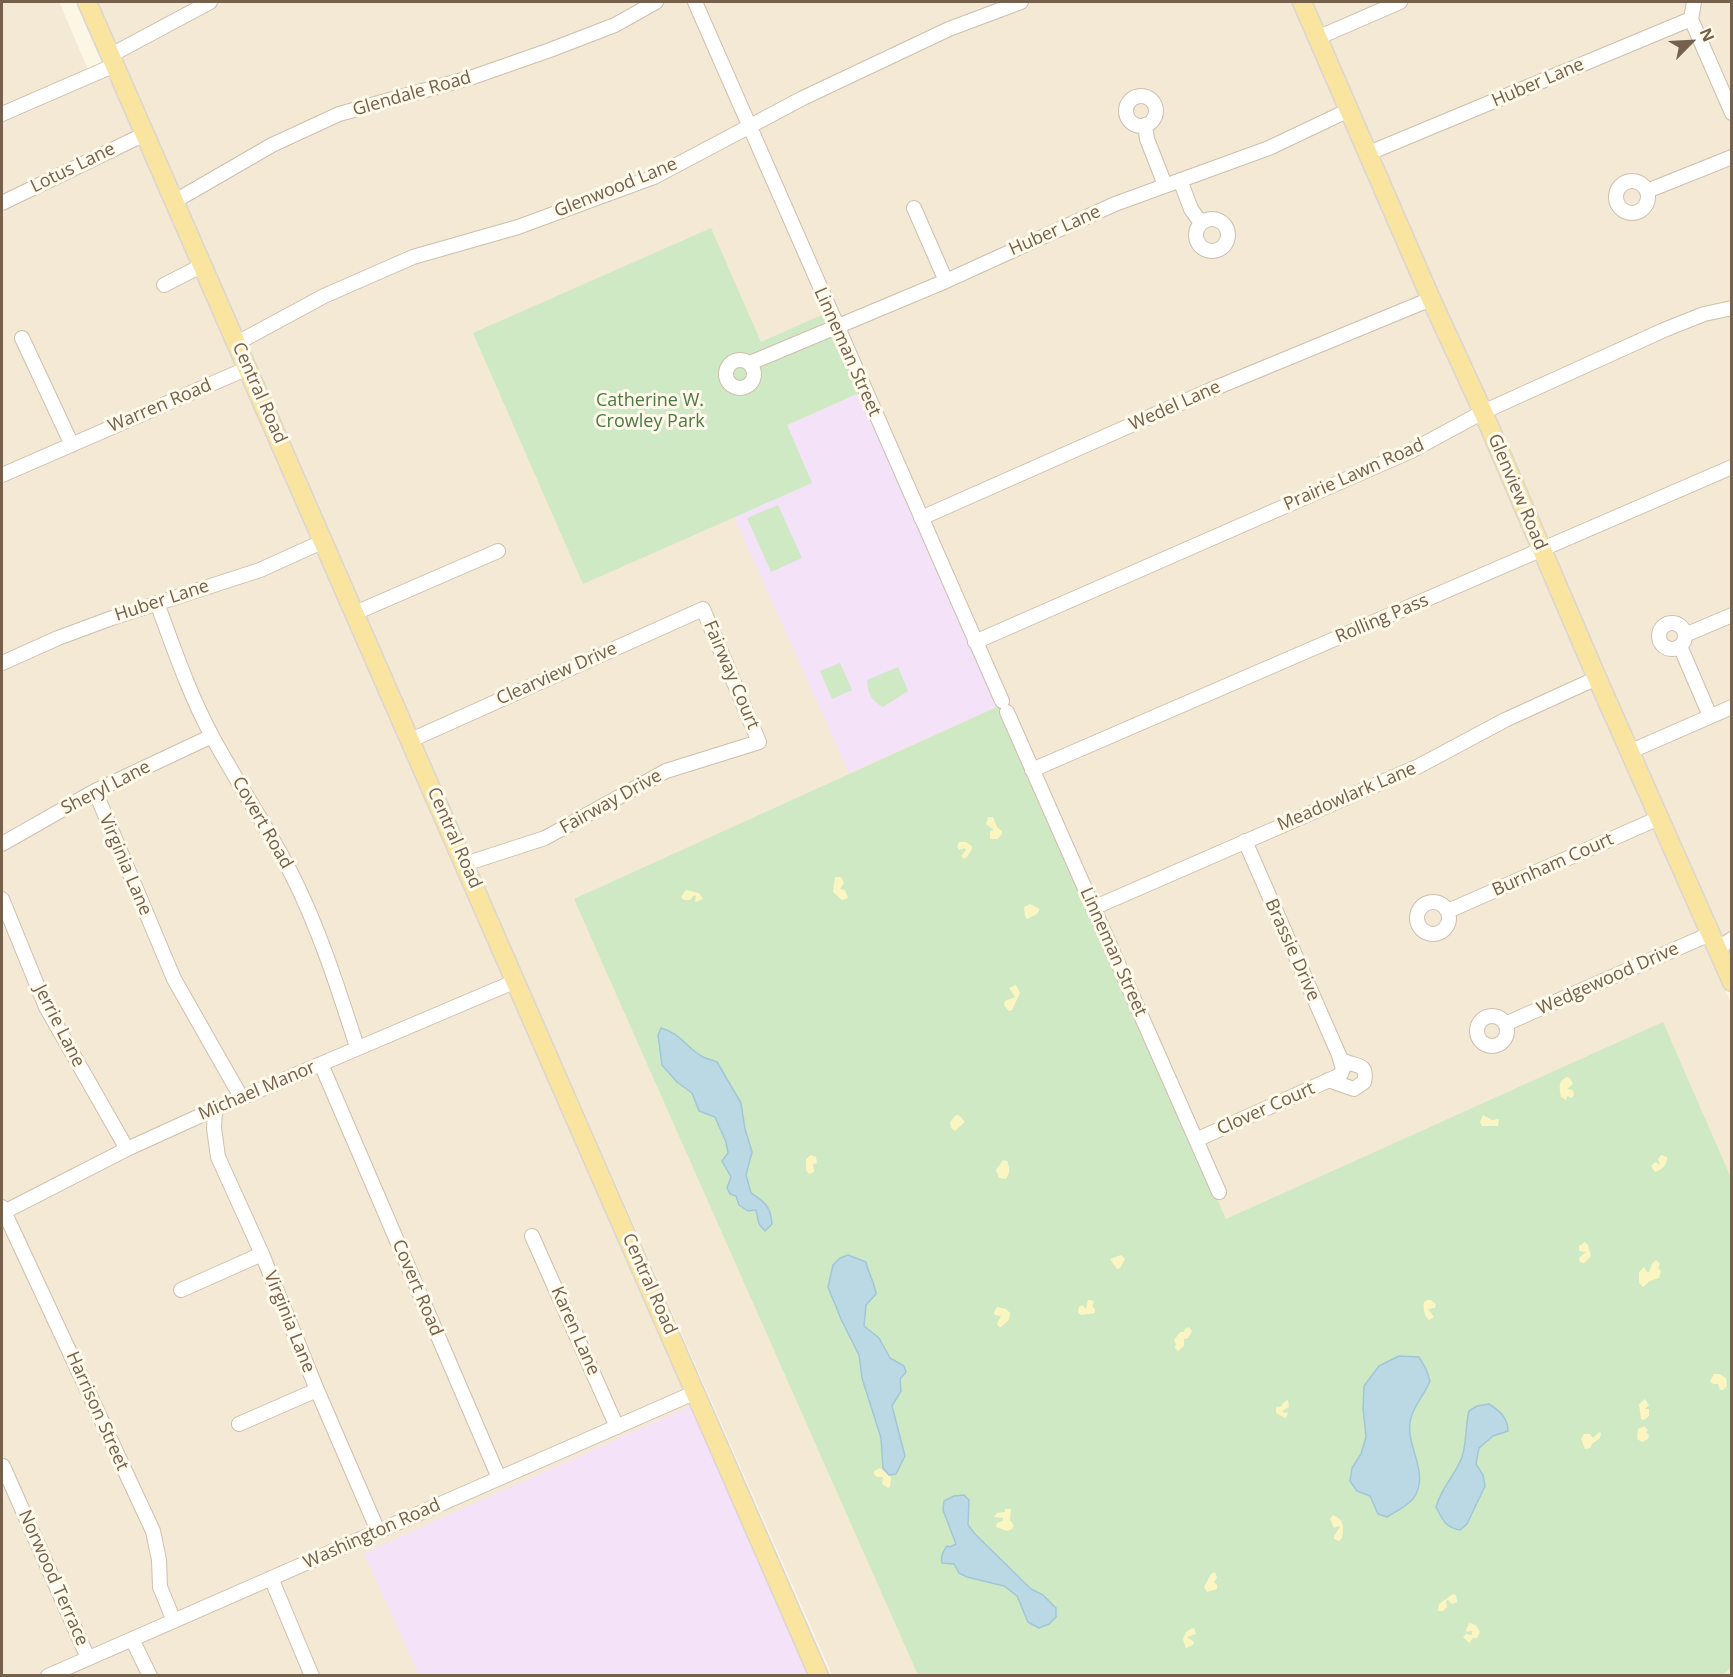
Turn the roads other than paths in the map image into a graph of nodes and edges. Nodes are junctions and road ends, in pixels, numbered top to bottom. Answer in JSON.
{"nodes":[{"id":1,"x":87,"y":2,"type":"edge"},
{"id":2,"x":210,"y":2,"type":"edge"},
{"id":3,"x":657,"y":2,"type":"edge"},
{"id":4,"x":695,"y":2,"type":"edge"},
{"id":5,"x":1021,"y":2,"type":"edge"},
{"id":6,"x":1302,"y":2,"type":"edge"},
{"id":7,"x":1400,"y":2,"type":"edge"},
{"id":8,"x":1694,"y":2,"type":"edge"},
{"id":9,"x":1691,"y":19,"type":"junction"},
{"id":10,"x":1317,"y":38,"type":"junction"},
{"id":11,"x":113,"y":60,"type":"junction"},
{"id":12,"x":1349,"y":110,"type":"junction"},
{"id":13,"x":1731,"y":113,"type":"edge"},
{"id":14,"x":2,"y":114,"type":"edge"},
{"id":15,"x":1144,"y":125,"type":"dead end"},
{"id":16,"x":749,"y":128,"type":"junction"},
{"id":17,"x":145,"y":134,"type":"junction"},
{"id":18,"x":1369,"y":153,"type":"junction"},
{"id":19,"x":1731,"y":157,"type":"edge"},
{"id":20,"x":1180,"y":180,"type":"junction"},
{"id":21,"x":1165,"y":185,"type":"junction"},
{"id":22,"x":1647,"y":191,"type":"dead end"},
{"id":23,"x":175,"y":201,"type":"junction"},
{"id":24,"x":2,"y":203,"type":"edge"},
{"id":25,"x":914,"y":208,"type":"dead end"},
{"id":26,"x":1201,"y":223,"type":"dead end"},
{"id":27,"x":203,"y":265,"type":"junction"},
{"id":28,"x":946,"y":281,"type":"junction"},
{"id":29,"x":164,"y":285,"type":"dead end"},
{"id":30,"x":1431,"y":299,"type":"junction"},
{"id":31,"x":1731,"y":308,"type":"edge"},
{"id":32,"x":836,"y":327,"type":"junction"},
{"id":33,"x":22,"y":338,"type":"dead end"},
{"id":34,"x":237,"y":344,"type":"junction"},
{"id":35,"x":750,"y":363,"type":"dead end"},
{"id":36,"x":248,"y":368,"type":"junction"},
{"id":37,"x":1483,"y":412,"type":"junction"},
{"id":38,"x":72,"y":445,"type":"junction"},
{"id":39,"x":1731,"y":467,"type":"edge"},
{"id":40,"x":2,"y":475,"type":"edge"},
{"id":41,"x":921,"y":518,"type":"junction"},
{"id":42,"x":324,"y":541,"type":"junction"},
{"id":43,"x":1541,"y":550,"type":"junction"},
{"id":44,"x":498,"y":551,"type":"dead end"},
{"id":45,"x":157,"y":603,"type":"junction"},
{"id":46,"x":703,"y":609,"type":"joint"},
{"id":47,"x":355,"y":613,"type":"junction"},
{"id":48,"x":1731,"y":615,"type":"edge"},
{"id":49,"x":975,"y":642,"type":"junction"},
{"id":50,"x":2,"y":663,"type":"edge"},
{"id":51,"x":1597,"y":678,"type":"junction"},
{"id":52,"x":1731,"y":707,"type":"edge"},
{"id":53,"x":1710,"y":716,"type":"junction"},
{"id":54,"x":212,"y":736,"type":"junction"},
{"id":55,"x":411,"y":740,"type":"junction"},
{"id":56,"x":759,"y":742,"type":"joint"},
{"id":57,"x":1629,"y":752,"type":"junction"},
{"id":58,"x":1032,"y":770,"type":"junction"},
{"id":59,"x":95,"y":791,"type":"junction"},
{"id":60,"x":1659,"y":818,"type":"junction"},
{"id":61,"x":1245,"y":841,"type":"junction"},
{"id":62,"x":2,"y":844,"type":"edge"},
{"id":63,"x":465,"y":864,"type":"junction"},
{"id":64,"x":2,"y":899,"type":"edge"},
{"id":65,"x":1093,"y":908,"type":"junction"},
{"id":66,"x":1448,"y":911,"type":"dead end"},
{"id":67,"x":1720,"y":941,"type":"edge"},
{"id":68,"x":516,"y":981,"type":"junction"},
{"id":69,"x":1731,"y":982,"type":"edge"},
{"id":70,"x":1505,"y":1024,"type":"dead end"},
{"id":71,"x":357,"y":1047,"type":"junction"},
{"id":72,"x":1341,"y":1059,"type":"junction"},
{"id":73,"x":321,"y":1064,"type":"junction"},
{"id":74,"x":1332,"y":1078,"type":"junction"},
{"id":75,"x":241,"y":1097,"type":"junction"},
{"id":76,"x":215,"y":1109,"type":"junction"},
{"id":77,"x":1196,"y":1140,"type":"junction"},
{"id":78,"x":127,"y":1149,"type":"junction"},
{"id":79,"x":1219,"y":1192,"type":"dead end"},
{"id":80,"x":2,"y":1211,"type":"edge"},
{"id":81,"x":532,"y":1236,"type":"dead end"},
{"id":82,"x":262,"y":1254,"type":"junction"},
{"id":83,"x":181,"y":1290,"type":"dead end"},
{"id":84,"x":317,"y":1390,"type":"junction"},
{"id":85,"x":696,"y":1392,"type":"junction"},
{"id":86,"x":239,"y":1424,"type":"dead end"},
{"id":87,"x":617,"y":1427,"type":"junction"},
{"id":88,"x":3,"y":1466,"type":"edge"},
{"id":89,"x":499,"y":1478,"type":"junction"},
{"id":90,"x":378,"y":1531,"type":"junction"},
{"id":91,"x":271,"y":1578,"type":"junction"},
{"id":92,"x":174,"y":1621,"type":"junction"},
{"id":93,"x":132,"y":1639,"type":"junction"},
{"id":94,"x":88,"y":1658,"type":"junction"},
{"id":95,"x":48,"y":1676,"type":"edge"},
{"id":96,"x":150,"y":1676,"type":"edge"},
{"id":97,"x":312,"y":1676,"type":"edge"},
{"id":98,"x":819,"y":1676,"type":"edge"}],
"edges":[{"from":1,"to":11,"type":"main road","name":"Central Road"},
{"from":2,"to":11,"type":"street"},
{"from":3,"to":23,"type":"street","name":"Glendale Road"},
{"from":4,"to":16,"type":"street","name":"Linneman Street"},
{"from":5,"to":16,"type":"street","name":"Glenwood Lane"},
{"from":6,"to":10,"type":"main road","name":"Glenview Road"},
{"from":7,"to":10,"type":"street"},
{"from":8,"to":9,"type":"street"},
{"from":9,"to":13,"type":"street"},
{"from":9,"to":18,"type":"street","name":"Huber Lane"},
{"from":10,"to":12,"type":"main road","name":"Glenview Road"},
{"from":11,"to":14,"type":"street"},
{"from":11,"to":17,"type":"main road","name":"Central Road"},
{"from":12,"to":18,"type":"main road","name":"Glenview Road"},
{"from":12,"to":20,"type":"street","name":"Huber Lane"},
{"from":15,"to":21,"type":"street"},
{"from":16,"to":32,"type":"street","name":"Linneman Street"},
{"from":16,"to":34,"type":"street","name":"Glenwood Lane"},
{"from":17,"to":23,"type":"main road","name":"Central Road"},
{"from":17,"to":24,"type":"street","name":"Lotus Lane"},
{"from":18,"to":30,"type":"main road","name":"Glenview Road"},
{"from":19,"to":22,"type":"street"},
{"from":20,"to":21,"type":"street","name":"Huber Lane"},
{"from":20,"to":26,"type":"street"},
{"from":21,"to":28,"type":"street","name":"Huber Lane"},
{"from":23,"to":27,"type":"main road","name":"Central Road"},
{"from":25,"to":28,"type":"street"},
{"from":27,"to":29,"type":"street"},
{"from":27,"to":34,"type":"main road","name":"Central Road"},
{"from":28,"to":32,"type":"street","name":"Huber Lane"},
{"from":30,"to":37,"type":"main road","name":"Glenview Road"},
{"from":30,"to":41,"type":"street","name":"Wedel Lane"},
{"from":31,"to":37,"type":"street","name":"Prairie Lawn Road"},
{"from":32,"to":35,"type":"street","name":"Huber Lane"},
{"from":32,"to":41,"type":"street","name":"Linneman Street"},
{"from":33,"to":38,"type":"street"},
{"from":34,"to":36,"type":"main road","name":"Central Road"},
{"from":36,"to":38,"type":"street","name":"Warren Road"},
{"from":36,"to":42,"type":"main road","name":"Central Road"},
{"from":37,"to":43,"type":"main road","name":"Glenview Road"},
{"from":37,"to":49,"type":"street","name":"Prairie Lawn Road"},
{"from":38,"to":40,"type":"street","name":"Warren Road"},
{"from":39,"to":43,"type":"street","name":"Rolling Pass"},
{"from":41,"to":49,"type":"street","name":"Linneman Street"},
{"from":42,"to":45,"type":"street","name":"Huber Lane"},
{"from":42,"to":47,"type":"main road","name":"Central Road"},
{"from":43,"to":51,"type":"main road","name":"Glenview Road"},
{"from":43,"to":58,"type":"street","name":"Rolling Pass"},
{"from":44,"to":47,"type":"street"},
{"from":45,"to":50,"type":"street","name":"Huber Lane"},
{"from":45,"to":54,"type":"street","name":"Covert Road"},
{"from":46,"to":55,"type":"street","name":"Clearview Drive"},
{"from":46,"to":56,"type":"street","name":"Fairway Court"},
{"from":47,"to":55,"type":"main road","name":"Central Road"},
{"from":48,"to":53,"type":"street"},
{"from":49,"to":58,"type":"street","name":"Linneman Street"},
{"from":51,"to":57,"type":"main road","name":"Glenview Road"},
{"from":51,"to":61,"type":"street","name":"Meadowlark Lane"},
{"from":52,"to":53,"type":"street"},
{"from":53,"to":57,"type":"street"},
{"from":54,"to":59,"type":"street","name":"Sheryl Lane"},
{"from":54,"to":71,"type":"street","name":"Covert Road"},
{"from":55,"to":63,"type":"main road","name":"Central Road"},
{"from":56,"to":63,"type":"street","name":"Fairway Drive"},
{"from":57,"to":60,"type":"main road","name":"Glenview Road"},
{"from":58,"to":65,"type":"street","name":"Linneman Street"},
{"from":59,"to":62,"type":"street","name":"Sheryl Lane"},
{"from":59,"to":75,"type":"street","name":"Virginia Lane"},
{"from":60,"to":66,"type":"street","name":"Burnham Court"},
{"from":60,"to":67,"type":"main road","name":"Glenview Road"},
{"from":61,"to":65,"type":"street","name":"Meadowlark Lane"},
{"from":61,"to":72,"type":"street","name":"Brassie Drive"},
{"from":63,"to":68,"type":"main road","name":"Central Road"},
{"from":64,"to":78,"type":"street","name":"Jerrie Lane"},
{"from":65,"to":77,"type":"street","name":"Linneman Street"},
{"from":67,"to":69,"type":"main road","name":"Glenview Road"},
{"from":67,"to":70,"type":"street","name":"Wedgewood Drive"},
{"from":68,"to":71,"type":"street","name":"Michael Manor"},
{"from":68,"to":85,"type":"main road","name":"Central Road"},
{"from":71,"to":73,"type":"street","name":"Michael Manor"},
{"from":72,"to":74,"type":"street"},
{"from":72,"to":74,"type":"street"},
{"from":73,"to":75,"type":"street","name":"Michael Manor"},
{"from":73,"to":89,"type":"street","name":"Covert Road"},
{"from":74,"to":77,"type":"street","name":"Clover Court"},
{"from":75,"to":76,"type":"street","name":"Michael Manor"},
{"from":76,"to":78,"type":"street","name":"Michael Manor"},
{"from":76,"to":82,"type":"street","name":"Virginia Lane"},
{"from":77,"to":79,"type":"street","name":"Linneman Street"},
{"from":78,"to":80,"type":"street","name":"Michael Manor"},
{"from":80,"to":92,"type":"street","name":"Harrison Street"},
{"from":81,"to":87,"type":"street","name":"Karen Lane"},
{"from":82,"to":83,"type":"street"},
{"from":82,"to":84,"type":"street","name":"Virginia Lane"},
{"from":84,"to":86,"type":"street"},
{"from":84,"to":90,"type":"street","name":"Virginia Lane"},
{"from":85,"to":87,"type":"street","name":"Washington Road"},
{"from":85,"to":98,"type":"main road","name":"Central Road"},
{"from":87,"to":89,"type":"street","name":"Washington Road"},
{"from":88,"to":94,"type":"street","name":"Norwood Terrace"},
{"from":89,"to":90,"type":"street","name":"Washington Road"},
{"from":90,"to":91,"type":"street","name":"Washington Road"},
{"from":91,"to":92,"type":"street","name":"Washington Road"},
{"from":91,"to":97,"type":"street"},
{"from":92,"to":93,"type":"street","name":"Washington Road"},
{"from":93,"to":94,"type":"street","name":"Washington Road"},
{"from":93,"to":96,"type":"street"},
{"from":94,"to":95,"type":"street","name":"Washington Road"}]}
